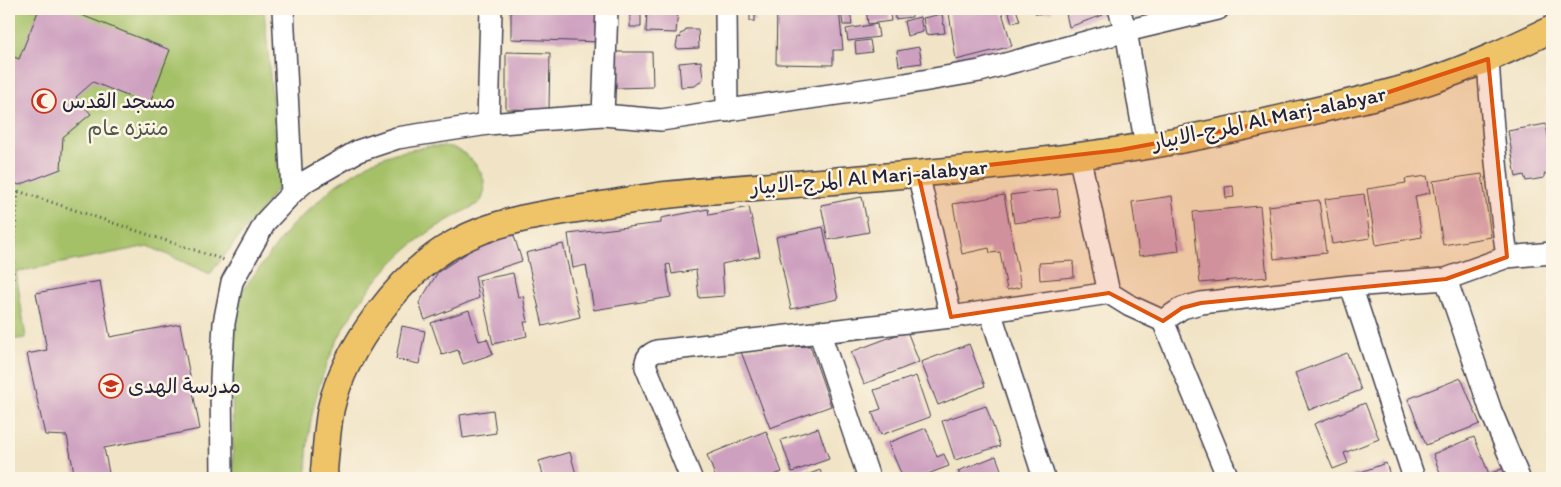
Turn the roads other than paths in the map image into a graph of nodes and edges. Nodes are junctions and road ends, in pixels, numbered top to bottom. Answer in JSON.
{"nodes":[{"id":1,"x":282,"y":9,"type":"edge"},
{"id":2,"x":490,"y":9,"type":"edge"},
{"id":3,"x":607,"y":9,"type":"edge"},
{"id":4,"x":726,"y":9,"type":"edge"},
{"id":5,"x":1119,"y":9,"type":"edge"},
{"id":6,"x":1218,"y":9,"type":"edge"},
{"id":7,"x":1552,"y":29,"type":"edge"},
{"id":8,"x":1126,"y":31,"type":"junction"},
{"id":9,"x":1488,"y":59,"type":"junction"},
{"id":10,"x":727,"y":111,"type":"junction"},
{"id":11,"x":603,"y":114,"type":"junction"},
{"id":12,"x":488,"y":124,"type":"junction"},
{"id":13,"x":1146,"y":146,"type":"junction"},
{"id":14,"x":1079,"y":155,"type":"junction"},
{"id":15,"x":918,"y":173,"type":"junction"},
{"id":16,"x":292,"y":193,"type":"junction"},
{"id":17,"x":1552,"y":254,"type":"edge"},
{"id":18,"x":1507,"y":257,"type":"junction"},
{"id":19,"x":1446,"y":279,"type":"junction"},
{"id":20,"x":1351,"y":286,"type":"junction"},
{"id":21,"x":1109,"y":293,"type":"junction"},
{"id":22,"x":990,"y":311,"type":"junction"},
{"id":23,"x":951,"y":318,"type":"junction"},
{"id":24,"x":1163,"y":321,"type":"junction"},
{"id":25,"x":819,"y":331,"type":"junction"},
{"id":26,"x":222,"y":478,"type":"edge"},
{"id":27,"x":325,"y":478,"type":"edge"},
{"id":28,"x":691,"y":478,"type":"edge"},
{"id":29,"x":869,"y":478,"type":"edge"},
{"id":30,"x":1044,"y":478,"type":"edge"},
{"id":31,"x":1228,"y":478,"type":"edge"},
{"id":32,"x":1414,"y":478,"type":"edge"},
{"id":33,"x":1519,"y":478,"type":"edge"}],
"edges":[{"from":1,"to":16,"type":"street"},
{"from":2,"to":12,"type":"street"},
{"from":3,"to":11,"type":"street"},
{"from":4,"to":10,"type":"street"},
{"from":5,"to":8,"type":"street"},
{"from":6,"to":8,"type":"street"},
{"from":7,"to":9,"type":"main road","name":"المرج-الابيار Al Marj-alabyar"},
{"from":8,"to":10,"type":"street"},
{"from":8,"to":13,"type":"street"},
{"from":9,"to":13,"type":"main road","name":"المرج-الابيار Al Marj-alabyar"},
{"from":9,"to":18,"type":"street"},
{"from":10,"to":11,"type":"street"},
{"from":11,"to":12,"type":"street"},
{"from":12,"to":16,"type":"street"},
{"from":13,"to":14,"type":"main road","name":"المرج-الابيار Al Marj-alabyar"},
{"from":14,"to":15,"type":"main road","name":"المرج-الابيار Al Marj-alabyar"},
{"from":14,"to":21,"type":"street"},
{"from":15,"to":23,"type":"street"},
{"from":15,"to":27,"type":"main road","name":"المرج-الابيار Al Marj-alabyar"},
{"from":16,"to":26,"type":"street"},
{"from":17,"to":18,"type":"street"},
{"from":18,"to":19,"type":"street"},
{"from":19,"to":20,"type":"street"},
{"from":19,"to":33,"type":"street"},
{"from":20,"to":24,"type":"street"},
{"from":20,"to":32,"type":"street"},
{"from":21,"to":22,"type":"street"},
{"from":21,"to":24,"type":"street"},
{"from":22,"to":23,"type":"street"},
{"from":22,"to":30,"type":"street"},
{"from":23,"to":25,"type":"street"},
{"from":24,"to":31,"type":"street"},
{"from":25,"to":28,"type":"street"},
{"from":25,"to":29,"type":"street"}]}
